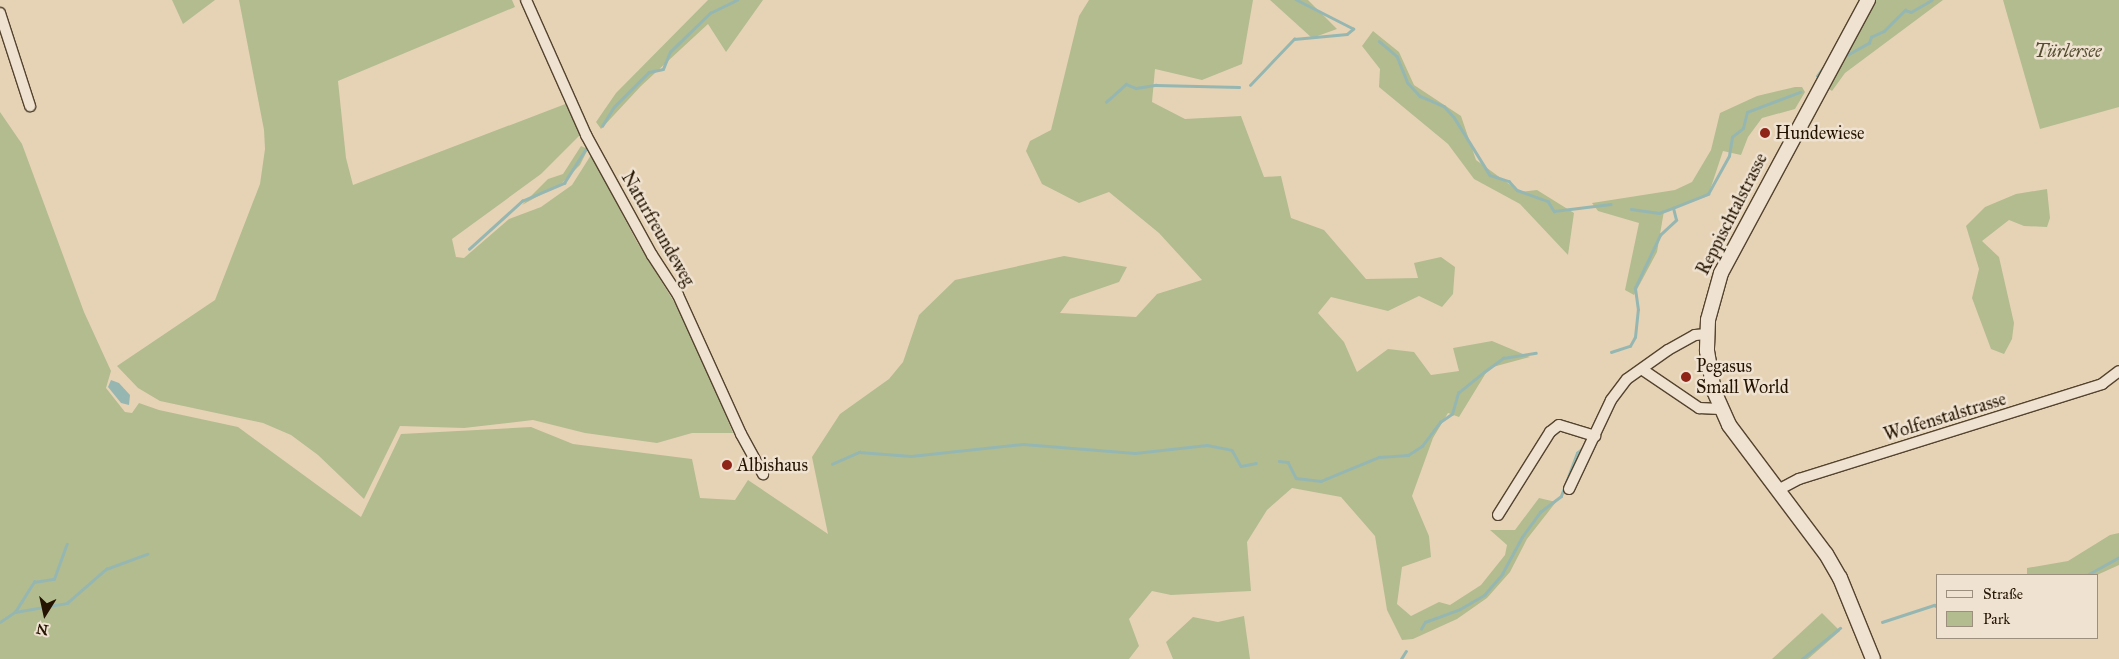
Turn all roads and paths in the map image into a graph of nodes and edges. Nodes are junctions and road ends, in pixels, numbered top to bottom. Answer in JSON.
{"nodes":[{"id":1,"x":526,"y":0,"type":"edge"},
{"id":2,"x":1868,"y":0,"type":"edge"},
{"id":3,"x":0,"y":13,"type":"edge"},
{"id":4,"x":30,"y":106,"type":"dead end"},
{"id":5,"x":1707,"y":334,"type":"junction"},
{"id":6,"x":1643,"y":370,"type":"junction"},
{"id":7,"x":2119,"y":371,"type":"edge"},
{"id":8,"x":1720,"y":409,"type":"junction"},
{"id":9,"x":1595,"y":436,"type":"junction"},
{"id":10,"x":764,"y":474,"type":"dead end"},
{"id":11,"x":1569,"y":489,"type":"dead end"},
{"id":12,"x":1778,"y":490,"type":"junction"},
{"id":13,"x":1498,"y":515,"type":"dead end"},
{"id":14,"x":1874,"y":659,"type":"edge"}],
"edges":[{"from":1,"to":10,"type":"street","name":"Naturfreundeweg"},
{"from":2,"to":5,"type":"main road","name":"Reppischtalstrasse"},
{"from":3,"to":4,"type":"street"},
{"from":5,"to":6,"type":"street"},
{"from":5,"to":8,"type":"main road","name":"Reppischtalstrasse"},
{"from":6,"to":8,"type":"street"},
{"from":6,"to":9,"type":"street"},
{"from":7,"to":12,"type":"street","name":"Wolfenstalstrasse"},
{"from":8,"to":12,"type":"main road","name":"Reppischtalstrasse"},
{"from":9,"to":11,"type":"street"},
{"from":9,"to":13,"type":"street"},
{"from":12,"to":14,"type":"main road","name":"Reppischtalstrasse"}]}
